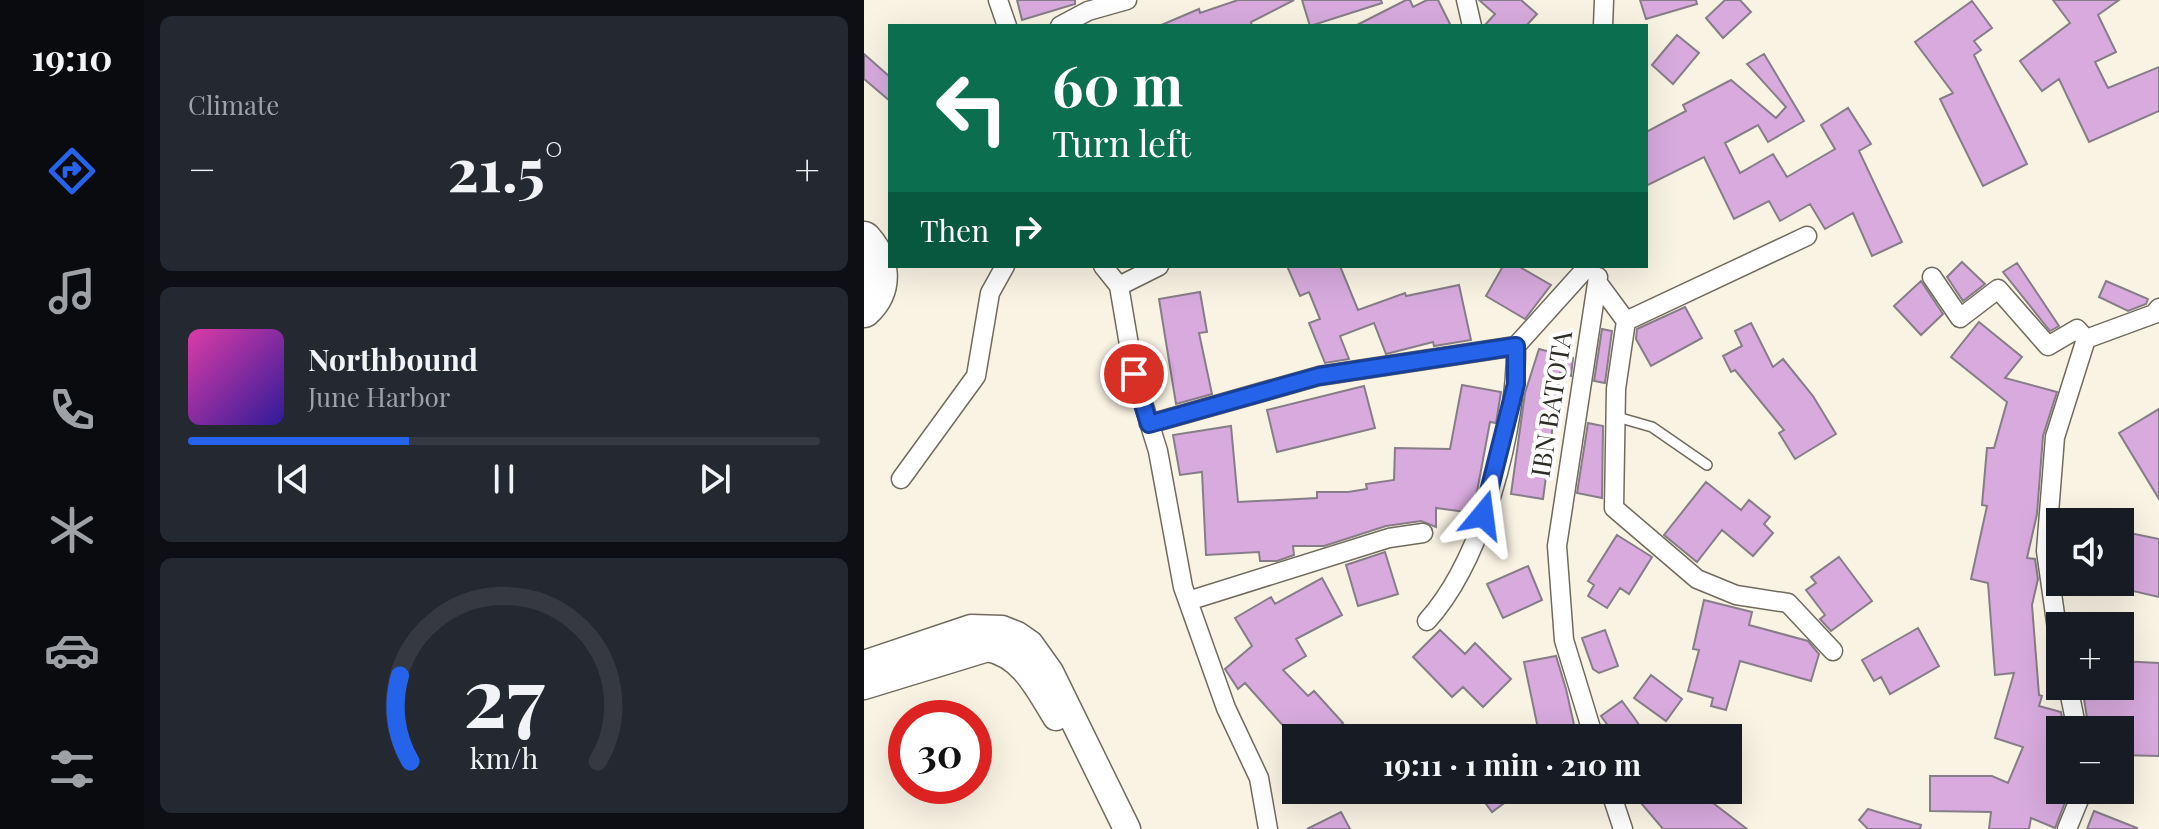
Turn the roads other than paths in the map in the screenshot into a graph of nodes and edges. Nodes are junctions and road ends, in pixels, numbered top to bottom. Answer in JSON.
{"nodes":[{"id":1,"x":998,"y":0,"type":"edge"},
{"id":2,"x":1127,"y":0,"type":"edge"},
{"id":3,"x":1466,"y":0,"type":"edge"},
{"id":4,"x":1604,"y":0,"type":"edge"},
{"id":5,"x":1006,"y":24,"type":"edge"},
{"id":6,"x":1064,"y":24,"type":"edge"},
{"id":7,"x":1472,"y":24,"type":"edge"},
{"id":8,"x":1603,"y":24,"type":"edge"},
{"id":9,"x":1807,"y":236,"type":"dead end"},
{"id":10,"x":864,"y":239,"type":"edge"},
{"id":11,"x":1004,"y":268,"type":"edge"},
{"id":12,"x":1105,"y":268,"type":"edge"},
{"id":13,"x":1155,"y":268,"type":"edge"},
{"id":14,"x":1586,"y":268,"type":"edge"},
{"id":15,"x":1598,"y":274,"type":"edge"},
{"id":16,"x":1932,"y":277,"type":"dead end"},
{"id":17,"x":1119,"y":286,"type":"junction"},
{"id":18,"x":864,"y":310,"type":"edge"},
{"id":19,"x":2157,"y":317,"type":"edge"},
{"id":20,"x":1626,"y":321,"type":"junction"},
{"id":21,"x":2086,"y":339,"type":"junction"},
{"id":22,"x":1516,"y":346,"type":"junction"},
{"id":23,"x":1617,"y":417,"type":"junction"},
{"id":24,"x":1149,"y":424,"type":"junction"},
{"id":25,"x":1707,"y":465,"type":"dead end"},
{"id":26,"x":901,"y":479,"type":"dead end"},
{"id":27,"x":1423,"y":533,"type":"dead end"},
{"id":28,"x":1188,"y":601,"type":"junction"},
{"id":29,"x":2055,"y":612,"type":"edge"},
{"id":30,"x":1427,"y":621,"type":"dead end"},
{"id":31,"x":939,"y":650,"type":"junction"},
{"id":32,"x":1833,"y":651,"type":"dead end"},
{"id":33,"x":864,"y":664,"type":"edge"},
{"id":34,"x":864,"y":686,"type":"edge"},
{"id":35,"x":1590,"y":724,"type":"edge"},
{"id":36,"x":1615,"y":804,"type":"edge"},
{"id":37,"x":2077,"y":804,"type":"edge"},
{"id":38,"x":1127,"y":829,"type":"edge"},
{"id":39,"x":1268,"y":829,"type":"edge"},
{"id":40,"x":1623,"y":829,"type":"edge"},
{"id":41,"x":2067,"y":829,"type":"edge"}],
"edges":[{"from":1,"to":5,"type":"street"},
{"from":2,"to":6,"type":"street"},
{"from":3,"to":7,"type":"street"},
{"from":4,"to":8,"type":"street"},
{"from":9,"to":20,"type":"street"},
{"from":10,"to":18,"type":"highway"},
{"from":11,"to":26,"type":"street"},
{"from":12,"to":17,"type":"street"},
{"from":13,"to":17,"type":"street"},
{"from":14,"to":22,"type":"street"},
{"from":15,"to":20,"type":"street"},
{"from":15,"to":35,"type":"street","name":"IBN BATOTA"},
{"from":16,"to":21,"type":"street"},
{"from":17,"to":24,"type":"street"},
{"from":19,"to":21,"type":"street"},
{"from":20,"to":23,"type":"street"},
{"from":21,"to":29,"type":"street"},
{"from":22,"to":24,"type":"street"},
{"from":22,"to":30,"type":"street"},
{"from":23,"to":25,"type":"lane"},
{"from":23,"to":32,"type":"street"},
{"from":24,"to":28,"type":"street"},
{"from":27,"to":28,"type":"street"},
{"from":28,"to":39,"type":"street"},
{"from":31,"to":33,"type":"street"},
{"from":31,"to":34,"type":"street"},
{"from":31,"to":38,"type":"street"},
{"from":36,"to":40,"type":"street"},
{"from":37,"to":41,"type":"street"}]}
